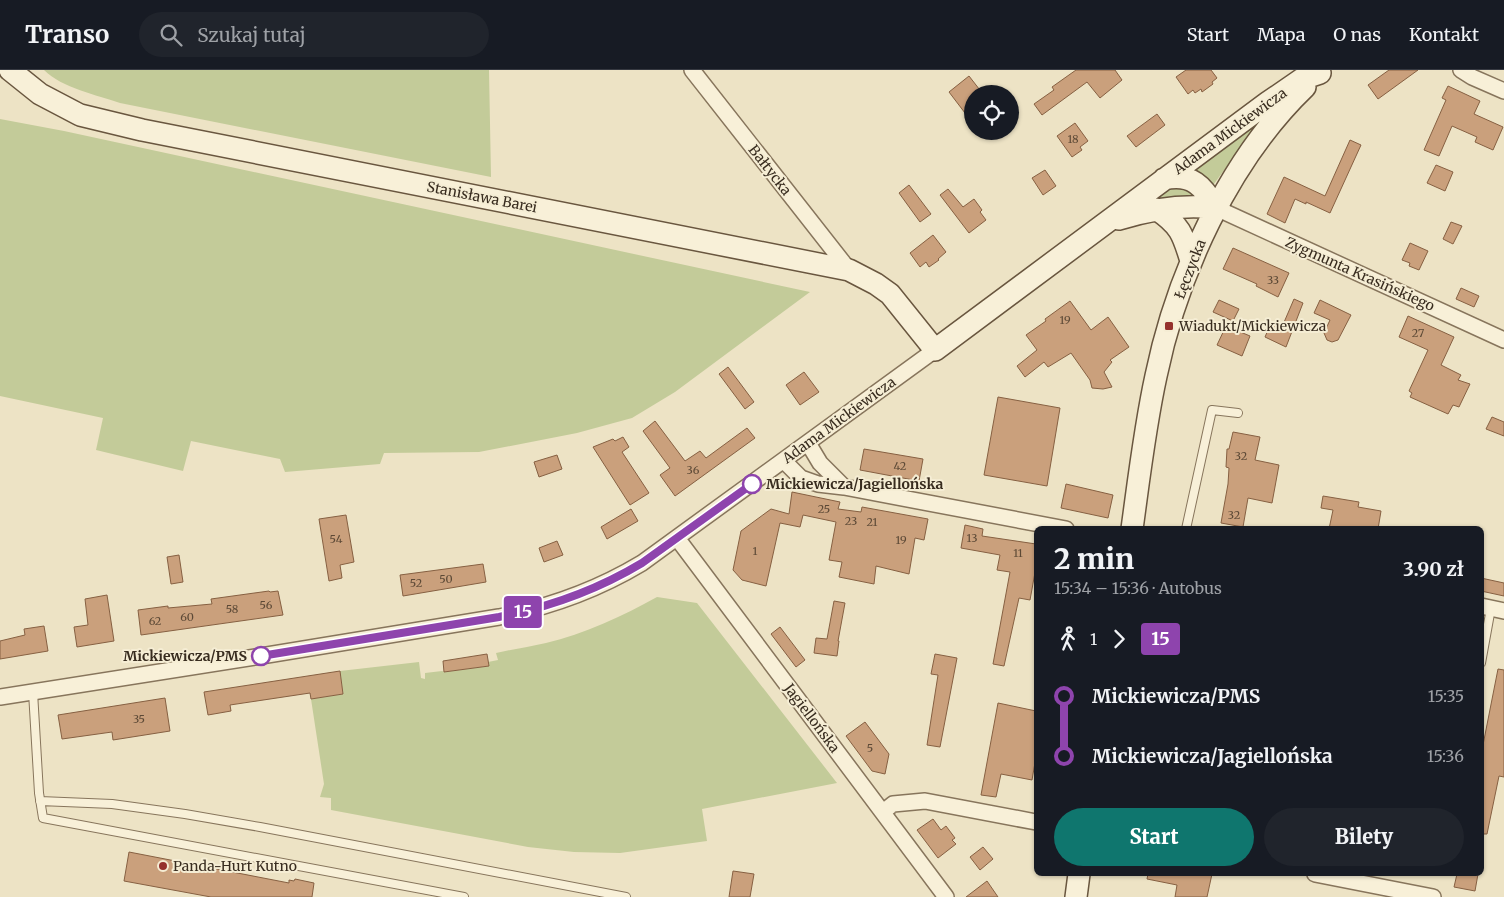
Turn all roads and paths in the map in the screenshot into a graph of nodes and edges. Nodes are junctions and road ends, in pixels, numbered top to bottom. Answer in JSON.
{"nodes":[{"id":1,"x":10,"y":70,"type":"edge"},
{"id":2,"x":692,"y":70,"type":"edge"},
{"id":3,"x":1461,"y":70,"type":"edge"},
{"id":4,"x":1320,"y":71,"type":"edge"},
{"id":5,"x":1504,"y":91,"type":"edge"},
{"id":6,"x":1164,"y":179,"type":"junction"},
{"id":7,"x":1216,"y":208,"type":"junction"},
{"id":8,"x":1156,"y":209,"type":"junction"},
{"id":9,"x":1107,"y":223,"type":"junction"},
{"id":10,"x":1192,"y":261,"type":"junction"},
{"id":11,"x":849,"y":270,"type":"junction"},
{"id":12,"x":1504,"y":340,"type":"edge"},
{"id":13,"x":935,"y":350,"type":"junction"},
{"id":14,"x":1238,"y":413,"type":"dead end"},
{"id":15,"x":808,"y":443,"type":"junction"},
{"id":16,"x":784,"y":461,"type":"junction"},
{"id":17,"x":844,"y":487,"type":"junction"},
{"id":18,"x":1133,"y":520,"type":"edge"},
{"id":19,"x":1050,"y":526,"type":"edge"},
{"id":20,"x":1187,"y":526,"type":"edge"},
{"id":21,"x":678,"y":538,"type":"junction"},
{"id":22,"x":1492,"y":608,"type":"edge"},
{"id":23,"x":1484,"y":648,"type":"edge"},
{"id":24,"x":33,"y":692,"type":"junction"},
{"id":25,"x":0,"y":697,"type":"edge"},
{"id":26,"x":40,"y":801,"type":"junction"},
{"id":27,"x":883,"y":812,"type":"junction"},
{"id":28,"x":1034,"y":822,"type":"edge"},
{"id":29,"x":1080,"y":876,"type":"edge"},
{"id":30,"x":1343,"y":876,"type":"edge"},
{"id":31,"x":464,"y":897,"type":"edge"},
{"id":32,"x":626,"y":897,"type":"edge"},
{"id":33,"x":946,"y":897,"type":"edge"},
{"id":34,"x":1076,"y":897,"type":"edge"},
{"id":35,"x":1433,"y":897,"type":"edge"}],
"edges":[{"from":1,"to":11,"type":"street","name":"Stanisława Barei"},
{"from":2,"to":11,"type":"street","name":"Bałtycka"},
{"from":3,"to":5,"type":"street"},
{"from":4,"to":6,"type":"street","name":"Adama Mickiewicza"},
{"from":4,"to":7,"type":"street","name":"Łęczycka"},
{"from":6,"to":7,"type":"street","name":"Adama Mickiewicza"},
{"from":6,"to":9,"type":"street","name":"Adama Mickiewicza"},
{"from":7,"to":8,"type":"street","name":"Adama Mickiewicza"},
{"from":7,"to":10,"type":"street","name":"Łęczycka"},
{"from":7,"to":12,"type":"street","name":"Zygmunta Krasińskiego"},
{"from":8,"to":9,"type":"street","name":"Adama Mickiewicza"},
{"from":8,"to":10,"type":"street"},
{"from":9,"to":13,"type":"street","name":"Adama Mickiewicza"},
{"from":10,"to":18,"type":"street","name":"Łęczycka"},
{"from":11,"to":13,"type":"street","name":"Stanisława Barei"},
{"from":13,"to":15,"type":"street","name":"Adama Mickiewicza"},
{"from":14,"to":20,"type":"lane"},
{"from":15,"to":16,"type":"street","name":"Adama Mickiewicza"},
{"from":15,"to":17,"type":"street"},
{"from":16,"to":17,"type":"street"},
{"from":16,"to":21,"type":"street","name":"Adama Mickiewicza"},
{"from":17,"to":19,"type":"street"},
{"from":21,"to":24,"type":"street","name":"Adama Mickiewicza"},
{"from":21,"to":27,"type":"street","name":"Jagiellońska"},
{"from":22,"to":23,"type":"lane"},
{"from":24,"to":25,"type":"street","name":"Adama Mickiewicza"},
{"from":24,"to":26,"type":"lane"},
{"from":26,"to":31,"type":"lane"},
{"from":26,"to":32,"type":"lane"},
{"from":27,"to":28,"type":"street"},
{"from":27,"to":33,"type":"street","name":"Jagiellońska"},
{"from":29,"to":34,"type":"street"},
{"from":30,"to":35,"type":"street"}]}
